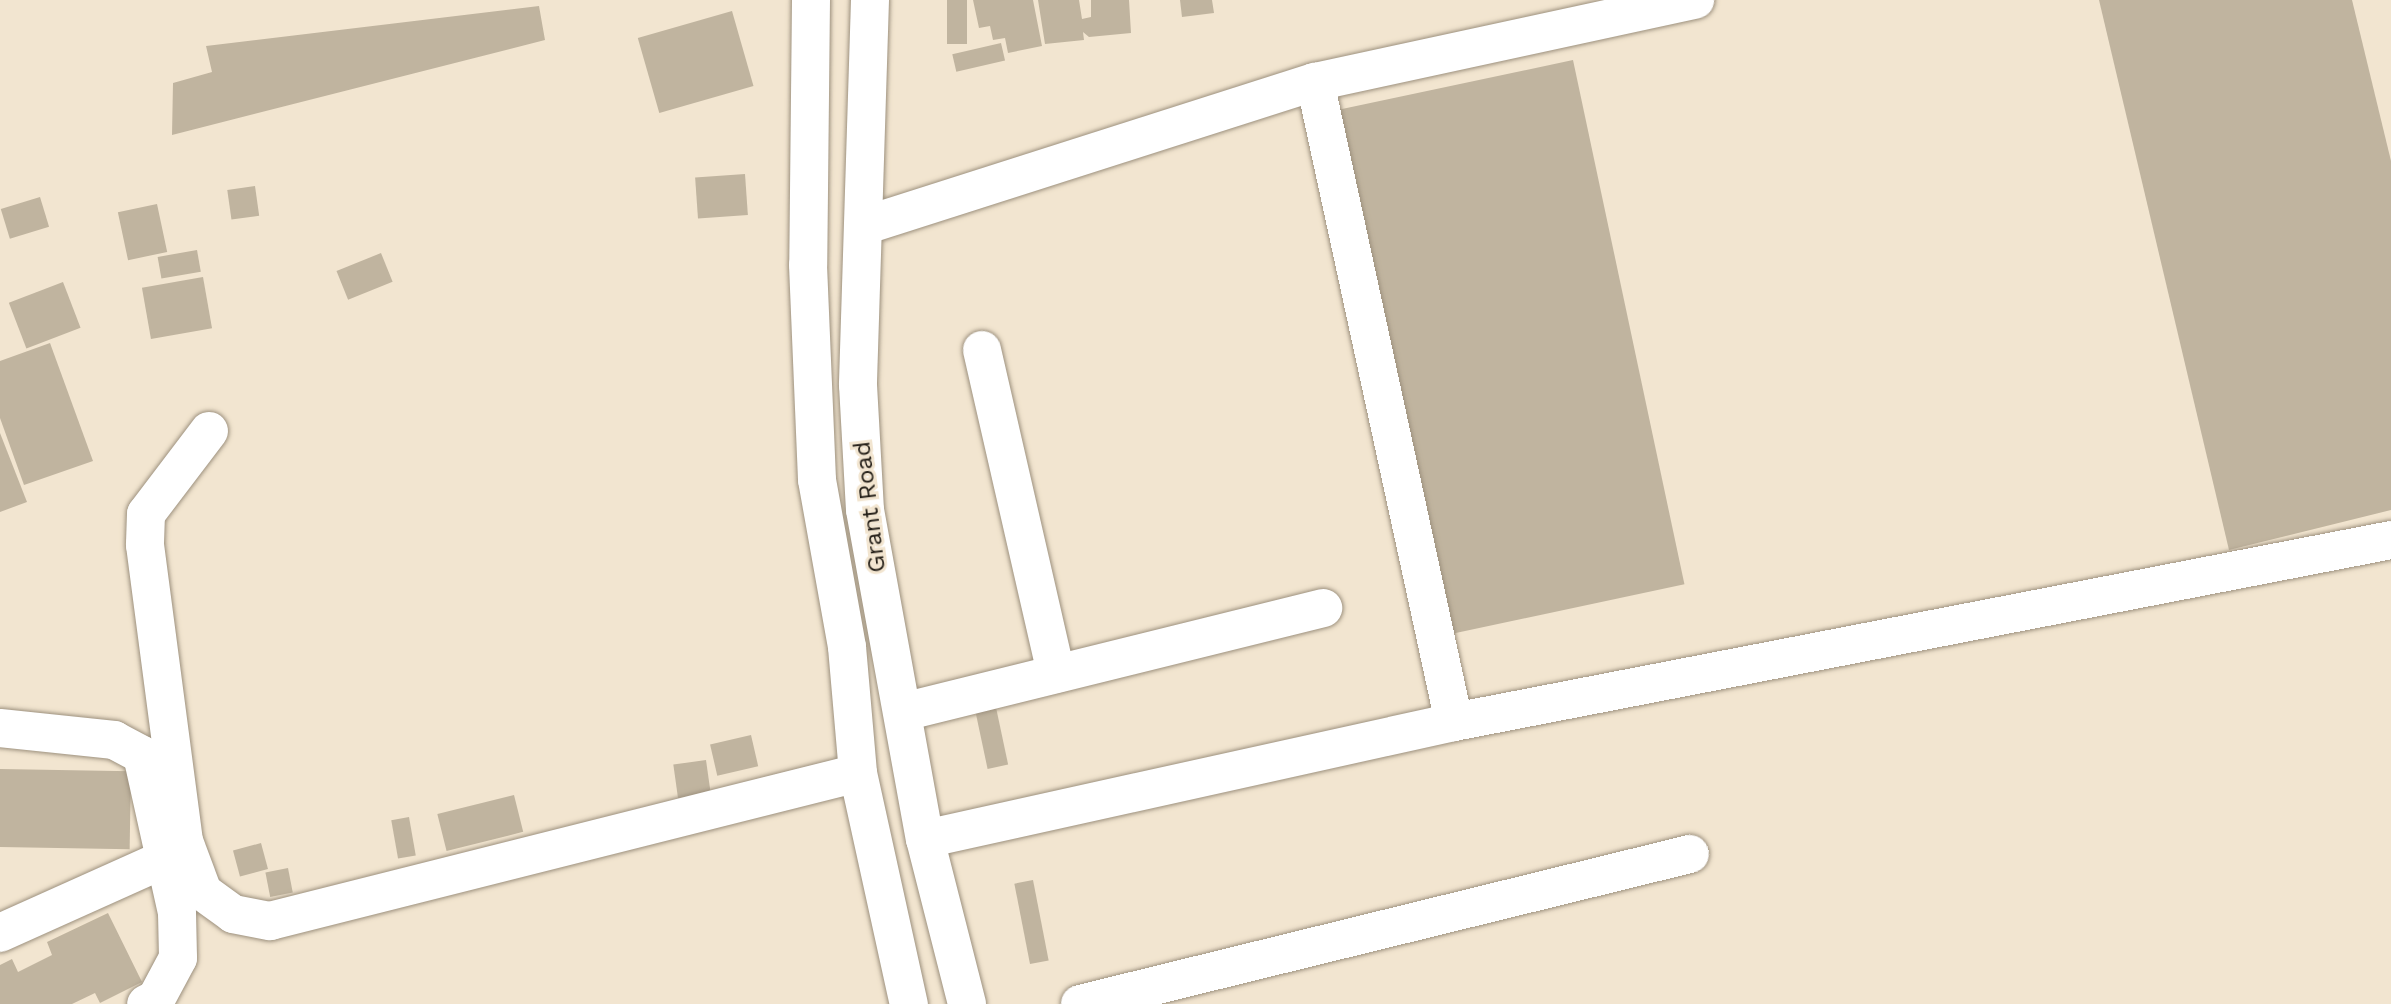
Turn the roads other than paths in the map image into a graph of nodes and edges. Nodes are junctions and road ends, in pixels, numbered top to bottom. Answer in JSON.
{"nodes":[{"id":1,"x":811,"y":0,"type":"edge"},
{"id":2,"x":870,"y":0,"type":"edge"},
{"id":3,"x":1695,"y":0,"type":"edge"},
{"id":4,"x":1315,"y":82,"type":"junction"},
{"id":5,"x":866,"y":225,"type":"junction"},
{"id":6,"x":982,"y":350,"type":"dead end"},
{"id":7,"x":209,"y":431,"type":"dead end"},
{"id":8,"x":2391,"y":540,"type":"edge"},
{"id":9,"x":1323,"y":608,"type":"dead end"},
{"id":10,"x":1056,"y":674,"type":"junction"},
{"id":11,"x":903,"y":712,"type":"junction"},
{"id":12,"x":1454,"y":722,"type":"junction"},
{"id":13,"x":0,"y":728,"type":"edge"},
{"id":14,"x":858,"y":773,"type":"junction"},
{"id":15,"x":925,"y":839,"type":"junction"},
{"id":16,"x":1690,"y":854,"type":"dead end"},
{"id":17,"x":165,"y":859,"type":"junction"},
{"id":18,"x":0,"y":933,"type":"edge"},
{"id":19,"x":146,"y":1004,"type":"edge"},
{"id":20,"x":909,"y":1004,"type":"edge"},
{"id":21,"x":967,"y":1004,"type":"edge"},
{"id":22,"x":1080,"y":1004,"type":"edge"}],
"edges":[{"from":1,"to":14,"type":"main road","name":"Grant Road"},
{"from":2,"to":5,"type":"main road","name":"Grant Road"},
{"from":3,"to":4,"type":"main road"},
{"from":4,"to":5,"type":"main road"},
{"from":4,"to":12,"type":"main road"},
{"from":5,"to":11,"type":"main road","name":"Grant Road"},
{"from":6,"to":10,"type":"main road"},
{"from":7,"to":14,"type":"main road"},
{"from":8,"to":12,"type":"main road"},
{"from":9,"to":10,"type":"main road"},
{"from":10,"to":11,"type":"main road"},
{"from":11,"to":15,"type":"main road","name":"Grant Road"},
{"from":12,"to":15,"type":"main road"},
{"from":13,"to":17,"type":"main road"},
{"from":14,"to":20,"type":"main road","name":"Grant Road"},
{"from":15,"to":21,"type":"main road","name":"Grant Road"},
{"from":16,"to":22,"type":"main road"},
{"from":17,"to":18,"type":"main road"},
{"from":17,"to":19,"type":"main road"}]}
